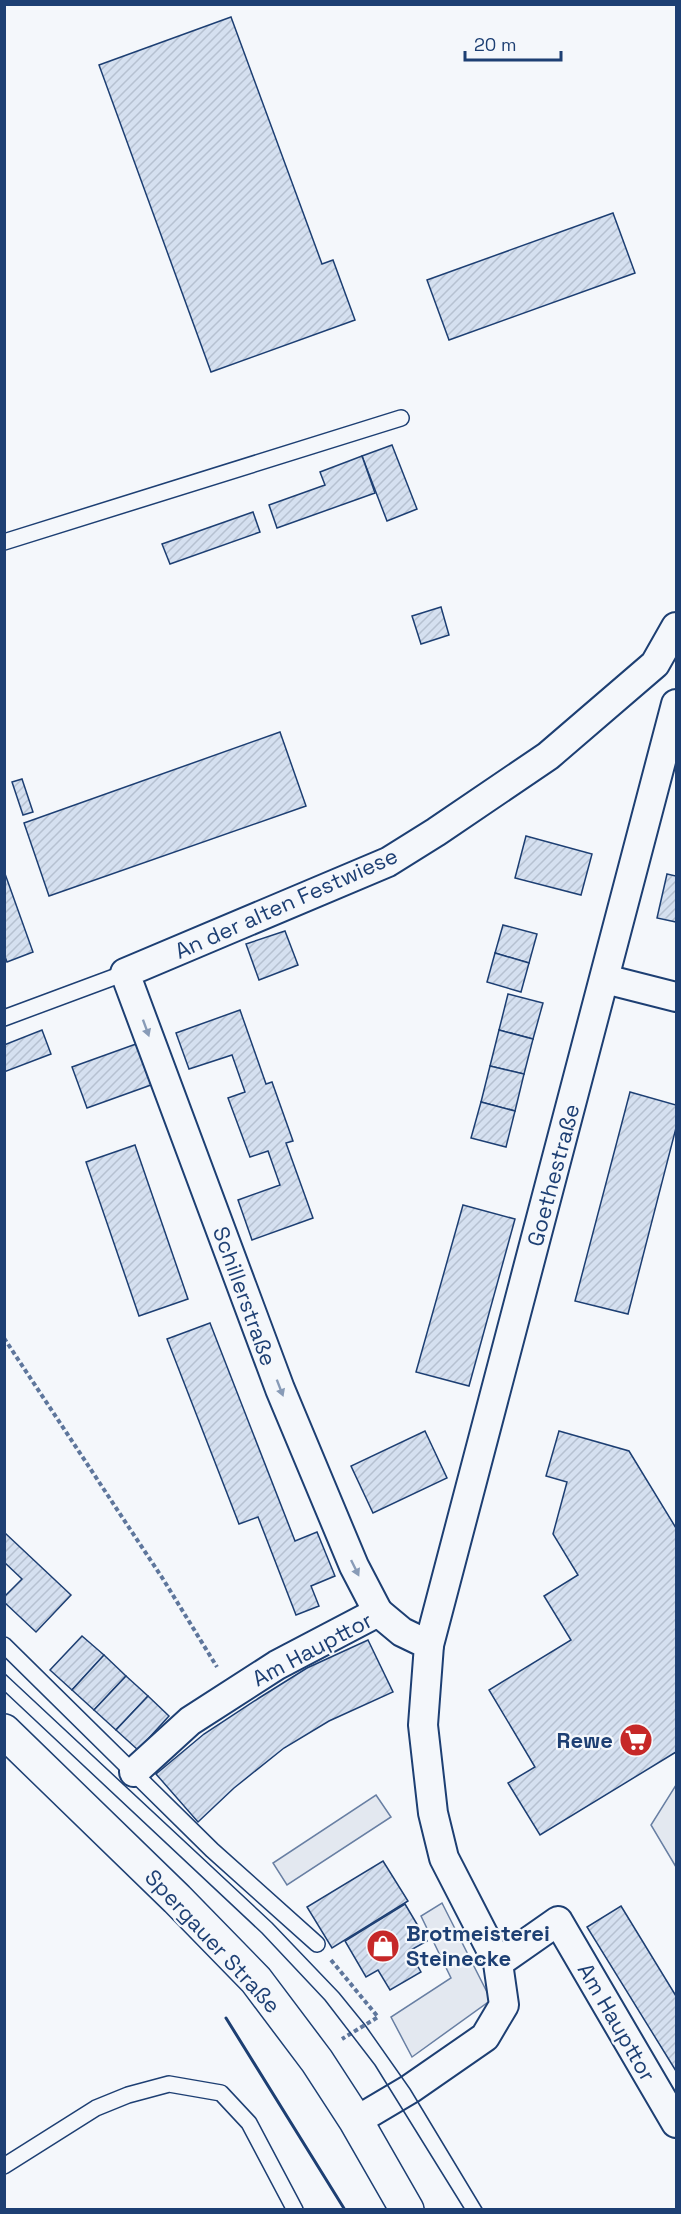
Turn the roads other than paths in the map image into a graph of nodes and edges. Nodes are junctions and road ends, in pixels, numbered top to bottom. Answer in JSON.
{"nodes":[{"id":1,"x":401,"y":418,"type":"dead end"},
{"id":2,"x":4,"y":542,"type":"edge"},
{"id":3,"x":676,"y":627,"type":"edge"},
{"id":4,"x":676,"y":704,"type":"edge"},
{"id":5,"x":125,"y":973,"type":"junction"},
{"id":6,"x":604,"y":979,"type":"junction"},
{"id":7,"x":676,"y":998,"type":"edge"},
{"id":8,"x":6,"y":1014,"type":"edge"},
{"id":9,"x":378,"y":1612,"type":"junction"},
{"id":10,"x":4,"y":1645,"type":"edge"},
{"id":11,"x":429,"y":1645,"type":"junction"},
{"id":12,"x":4,"y":1731,"type":"edge"},
{"id":13,"x":134,"y":1772,"type":"junction"},
{"id":14,"x":317,"y":1944,"type":"road end"},
{"id":15,"x":498,"y":1963,"type":"junction"},
{"id":16,"x":356,"y":2121,"type":"junction"},
{"id":17,"x":676,"y":2123,"type":"edge"},
{"id":18,"x":4,"y":2166,"type":"edge"},
{"id":19,"x":295,"y":2210,"type":"edge"},
{"id":20,"x":407,"y":2210,"type":"edge"}],
"edges":[{"from":1,"to":2,"type":"lane"},
{"from":3,"to":5,"type":"street","name":"An der alten Festwiese"},
{"from":4,"to":6,"type":"street","name":"Goethestraße"},
{"from":5,"to":8,"type":"lane","name":"An der alten Festwiese"},
{"from":5,"to":9,"type":"street","name":"Schillerstraße","one_way":true},
{"from":6,"to":7,"type":"street"},
{"from":6,"to":11,"type":"street","name":"Goethestraße"},
{"from":9,"to":11,"type":"street","name":"Am Haupttor"},
{"from":9,"to":13,"type":"street","name":"Am Haupttor"},
{"from":10,"to":13,"type":"lane"},
{"from":11,"to":15,"type":"street"},
{"from":12,"to":16,"type":"main road","name":"Spergauer Straße"},
{"from":13,"to":14,"type":"lane"},
{"from":15,"to":16,"type":"street"},
{"from":15,"to":17,"type":"street","name":"Am Haupttor"},
{"from":16,"to":20,"type":"main road","name":"Spergauer Straße"},
{"from":18,"to":19,"type":"lane"}]}
